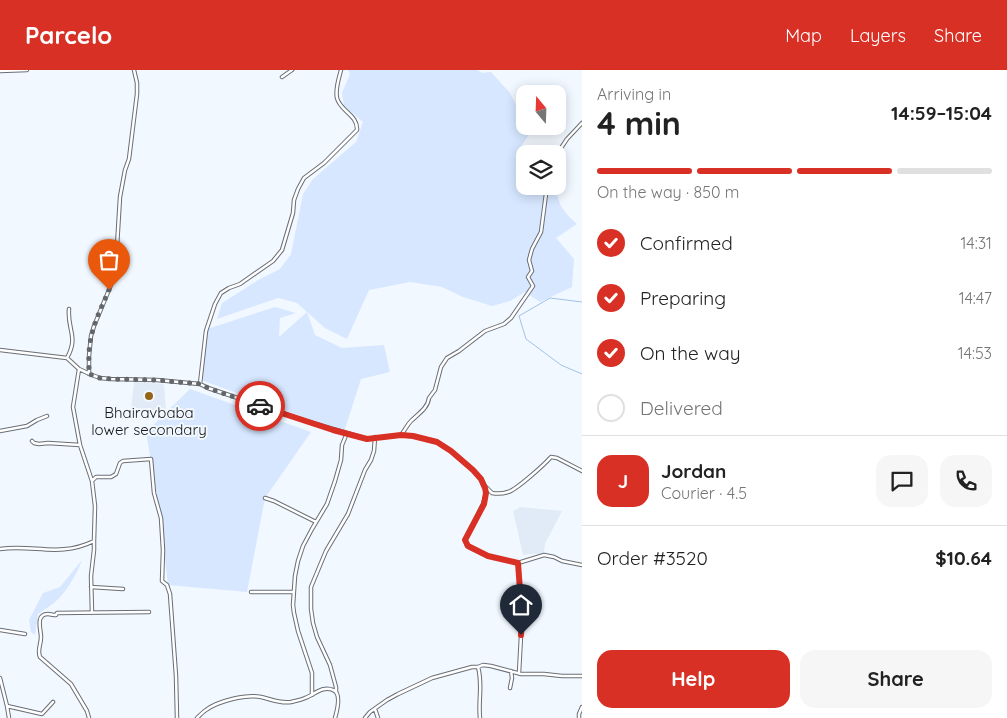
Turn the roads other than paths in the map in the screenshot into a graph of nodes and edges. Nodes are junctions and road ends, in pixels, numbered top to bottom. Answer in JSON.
{"nodes":[{"id":1,"x":27,"y":70,"type":"edge"},
{"id":2,"x":134,"y":70,"type":"edge"},
{"id":3,"x":292,"y":70,"type":"edge"},
{"id":4,"x":341,"y":70,"type":"edge"},
{"id":5,"x":0,"y":71,"type":"edge"},
{"id":6,"x":282,"y":77,"type":"dead end"},
{"id":7,"x":582,"y":123,"type":"edge"},
{"id":8,"x":563,"y":145,"type":"edge"},
{"id":9,"x":546,"y":195,"type":"edge"},
{"id":10,"x":69,"y":309,"type":"dead end"},
{"id":11,"x":0,"y":350,"type":"edge"},
{"id":12,"x":67,"y":358,"type":"junction"},
{"id":13,"x":79,"y":369,"type":"junction"},
{"id":14,"x":89,"y":374,"type":"junction"},
{"id":15,"x":200,"y":384,"type":"junction"},
{"id":16,"x":47,"y":416,"type":"dead end"},
{"id":17,"x":0,"y":431,"type":"edge"},
{"id":18,"x":347,"y":433,"type":"junction"},
{"id":19,"x":401,"y":435,"type":"junction"},
{"id":20,"x":375,"y":437,"type":"junction"},
{"id":21,"x":32,"y":441,"type":"dead end"},
{"id":22,"x":80,"y":445,"type":"junction"},
{"id":23,"x":582,"y":471,"type":"edge"},
{"id":24,"x":92,"y":481,"type":"junction"},
{"id":25,"x":483,"y":484,"type":"junction"},
{"id":26,"x":264,"y":498,"type":"dead end"},
{"id":27,"x":316,"y":522,"type":"junction"},
{"id":28,"x":94,"y":541,"type":"junction"},
{"id":29,"x":0,"y":549,"type":"edge"},
{"id":30,"x":518,"y":563,"type":"junction"},
{"id":31,"x":582,"y":565,"type":"edge"},
{"id":32,"x":91,"y":587,"type":"junction"},
{"id":33,"x":123,"y":589,"type":"dead end"},
{"id":34,"x":251,"y":592,"type":"dead end"},
{"id":35,"x":294,"y":592,"type":"junction"},
{"id":36,"x":149,"y":612,"type":"dead end"},
{"id":37,"x":92,"y":613,"type":"junction"},
{"id":38,"x":0,"y":630,"type":"edge"},
{"id":39,"x":25,"y":634,"type":"dead end"},
{"id":40,"x":478,"y":667,"type":"junction"},
{"id":41,"x":511,"y":671,"type":"junction"},
{"id":42,"x":519,"y":673,"type":"junction"},
{"id":43,"x":582,"y":676,"type":"edge"},
{"id":44,"x":0,"y":678,"type":"edge"},
{"id":45,"x":510,"y":688,"type":"dead end"},
{"id":46,"x":336,"y":692,"type":"junction"},
{"id":47,"x":312,"y":695,"type":"junction"},
{"id":48,"x":53,"y":702,"type":"dead end"},
{"id":49,"x":7,"y":706,"type":"junction"},
{"id":50,"x":582,"y":707,"type":"edge"},
{"id":51,"x":375,"y":709,"type":"junction"},
{"id":52,"x":9,"y":718,"type":"edge"},
{"id":53,"x":89,"y":718,"type":"edge"},
{"id":54,"x":177,"y":718,"type":"edge"},
{"id":55,"x":197,"y":718,"type":"edge"},
{"id":56,"x":335,"y":718,"type":"edge"},
{"id":57,"x":365,"y":718,"type":"edge"},
{"id":58,"x":378,"y":718,"type":"edge"},
{"id":59,"x":480,"y":718,"type":"edge"},
{"id":60,"x":579,"y":718,"type":"edge"}],
"edges":[{"from":1,"to":5,"type":"street"},
{"from":2,"to":14,"type":"street"},
{"from":3,"to":6,"type":"street"},
{"from":4,"to":15,"type":"street"},
{"from":7,"to":8,"type":"street"},
{"from":9,"to":19,"type":"street"},
{"from":10,"to":12,"type":"street"},
{"from":11,"to":12,"type":"street"},
{"from":12,"to":13,"type":"street"},
{"from":13,"to":14,"type":"street"},
{"from":13,"to":22,"type":"street"},
{"from":14,"to":15,"type":"street"},
{"from":15,"to":18,"type":"street"},
{"from":16,"to":17,"type":"street"},
{"from":18,"to":20,"type":"street"},
{"from":18,"to":27,"type":"street"},
{"from":19,"to":20,"type":"street"},
{"from":19,"to":25,"type":"street"},
{"from":20,"to":46,"type":"street"},
{"from":21,"to":22,"type":"street"},
{"from":22,"to":24,"type":"street"},
{"from":23,"to":25,"type":"street"},
{"from":24,"to":28,"type":"street"},
{"from":24,"to":54,"type":"street"},
{"from":25,"to":30,"type":"street"},
{"from":26,"to":27,"type":"street"},
{"from":27,"to":35,"type":"street"},
{"from":28,"to":29,"type":"street"},
{"from":28,"to":32,"type":"street"},
{"from":30,"to":31,"type":"street"},
{"from":30,"to":42,"type":"street"},
{"from":32,"to":33,"type":"street"},
{"from":32,"to":37,"type":"street"},
{"from":34,"to":35,"type":"street"},
{"from":35,"to":47,"type":"street"},
{"from":36,"to":37,"type":"street"},
{"from":37,"to":53,"type":"street"},
{"from":38,"to":39,"type":"street"},
{"from":40,"to":41,"type":"street"},
{"from":40,"to":51,"type":"street"},
{"from":40,"to":59,"type":"street"},
{"from":41,"to":42,"type":"street"},
{"from":41,"to":45,"type":"street"},
{"from":42,"to":43,"type":"street"},
{"from":44,"to":49,"type":"street"},
{"from":46,"to":47,"type":"street"},
{"from":46,"to":56,"type":"street"},
{"from":47,"to":55,"type":"street"},
{"from":48,"to":49,"type":"street"},
{"from":49,"to":52,"type":"street"},
{"from":50,"to":60,"type":"street"},
{"from":51,"to":57,"type":"street"},
{"from":51,"to":58,"type":"street"}]}
